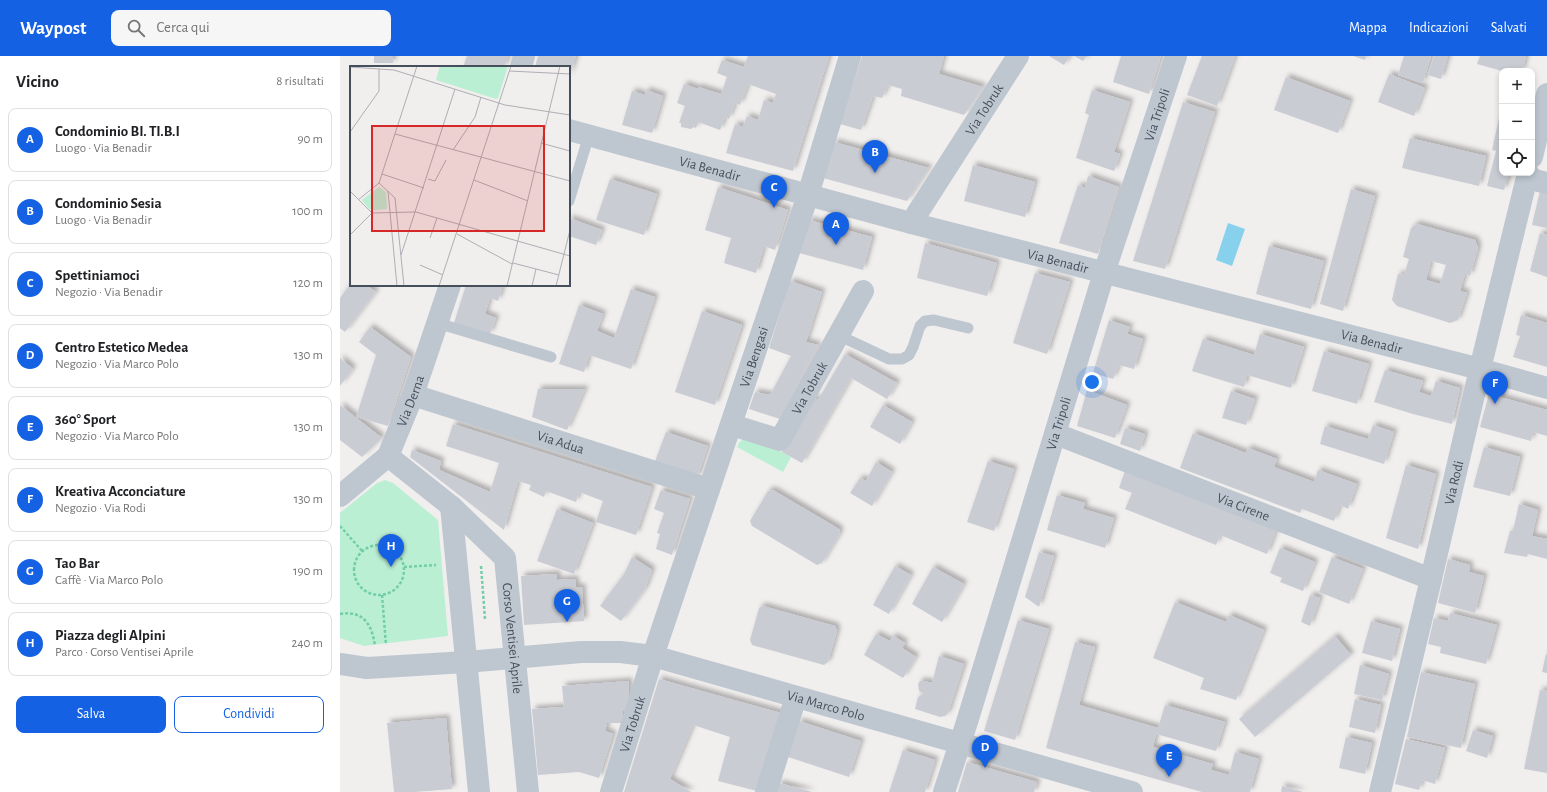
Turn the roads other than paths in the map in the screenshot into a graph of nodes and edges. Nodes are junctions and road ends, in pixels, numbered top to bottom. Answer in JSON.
{"nodes":[{"id":1,"x":524,"y":56,"type":"edge"},
{"id":2,"x":850,"y":56,"type":"edge"},
{"id":3,"x":1018,"y":56,"type":"edge"},
{"id":4,"x":1176,"y":56,"type":"edge"},
{"id":5,"x":521,"y":66,"type":"edge"},
{"id":6,"x":1547,"y":94,"type":"edge"},
{"id":7,"x":579,"y":132,"type":"edge"},
{"id":8,"x":1535,"y":144,"type":"edge"},
{"id":9,"x":1534,"y":178,"type":"edge"},
{"id":10,"x":570,"y":194,"type":"edge"},
{"id":11,"x":808,"y":195,"type":"junction"},
{"id":12,"x":911,"y":223,"type":"junction"},
{"id":13,"x":1104,"y":273,"type":"junction"},
{"id":14,"x":450,"y":286,"type":"edge"},
{"id":15,"x":863,"y":291,"type":"dead end"},
{"id":16,"x":437,"y":323,"type":"junction"},
{"id":17,"x":968,"y":328,"type":"dead end"},
{"id":18,"x":838,"y":335,"type":"junction"},
{"id":19,"x":551,"y":357,"type":"dead end"},
{"id":20,"x":1480,"y":369,"type":"junction"},
{"id":21,"x":1547,"y":388,"type":"edge"},
{"id":22,"x":413,"y":395,"type":"junction"},
{"id":23,"x":732,"y":425,"type":"junction"},
{"id":24,"x":1056,"y":434,"type":"junction"},
{"id":25,"x":388,"y":456,"type":"junction"},
{"id":26,"x":709,"y":489,"type":"junction"},
{"id":27,"x":340,"y":496,"type":"edge"},
{"id":28,"x":451,"y":506,"type":"junction"},
{"id":29,"x":1431,"y":579,"type":"junction"},
{"id":30,"x":653,"y":656,"type":"junction"},
{"id":31,"x":515,"y":658,"type":"junction"},
{"id":32,"x":466,"y":662,"type":"junction"},
{"id":33,"x":340,"y":666,"type":"edge"},
{"id":34,"x":796,"y":697,"type":"junction"},
{"id":35,"x":961,"y":743,"type":"junction"},
{"id":36,"x":479,"y":792,"type":"edge"},
{"id":37,"x":528,"y":792,"type":"edge"},
{"id":38,"x":611,"y":792,"type":"edge"},
{"id":39,"x":766,"y":792,"type":"edge"},
{"id":40,"x":944,"y":792,"type":"edge"},
{"id":41,"x":1132,"y":792,"type":"edge"},
{"id":42,"x":1380,"y":792,"type":"edge"}],
"edges":[{"from":1,"to":5,"type":"street"},
{"from":2,"to":11,"type":"street","name":"Via Bengasi"},
{"from":3,"to":12,"type":"street","name":"Via Tobruk"},
{"from":4,"to":13,"type":"street","name":"Via Tripoli"},
{"from":6,"to":8,"type":"street"},
{"from":7,"to":10,"type":"lane"},
{"from":7,"to":11,"type":"street","name":"Via Benadir"},
{"from":9,"to":20,"type":"street","name":"Via Rodi"},
{"from":11,"to":12,"type":"street","name":"Via Benadir"},
{"from":11,"to":23,"type":"street","name":"Via Bengasi"},
{"from":12,"to":13,"type":"street","name":"Via Benadir"},
{"from":13,"to":20,"type":"street","name":"Via Benadir"},
{"from":13,"to":24,"type":"street","name":"Via Tripoli"},
{"from":14,"to":16,"type":"street","name":"Via Derna"},
{"from":15,"to":18,"type":"street","name":"Via Tobruk"},
{"from":16,"to":19,"type":"lane"},
{"from":16,"to":22,"type":"street","name":"Via Derna"},
{"from":17,"to":18,"type":"lane"},
{"from":18,"to":23,"type":"street","name":"Via Tobruk"},
{"from":20,"to":21,"type":"street","name":"Via Benadir"},
{"from":20,"to":29,"type":"street","name":"Via Rodi"},
{"from":22,"to":25,"type":"street","name":"Via Derna"},
{"from":22,"to":26,"type":"street","name":"Via Adua"},
{"from":23,"to":26,"type":"street","name":"Via Bengasi"},
{"from":24,"to":29,"type":"street","name":"Via Cirene"},
{"from":24,"to":35,"type":"street","name":"Via Tripoli"},
{"from":25,"to":27,"type":"street","name":"Via Derna"},
{"from":25,"to":28,"type":"street","name":"Corso Ventisei Aprile"},
{"from":26,"to":30,"type":"street","name":"Via Bengasi"},
{"from":28,"to":31,"type":"street","name":"Corso Ventisei Aprile"},
{"from":28,"to":32,"type":"street"},
{"from":29,"to":42,"type":"street","name":"Via Rodi"},
{"from":30,"to":31,"type":"street","name":"Via Marco Polo"},
{"from":30,"to":34,"type":"street","name":"Via Marco Polo"},
{"from":30,"to":38,"type":"street","name":"Via Tobruk"},
{"from":31,"to":32,"type":"street","name":"Via Marco Polo"},
{"from":31,"to":37,"type":"street","name":"Corso Ventisei Aprile"},
{"from":32,"to":33,"type":"street","name":"Via Marco Polo"},
{"from":32,"to":36,"type":"street"},
{"from":34,"to":35,"type":"street","name":"Via Marco Polo"},
{"from":34,"to":39,"type":"street"},
{"from":35,"to":40,"type":"street","name":"Via Tripoli"},
{"from":35,"to":41,"type":"street","name":"Via Marco Polo"}]}
